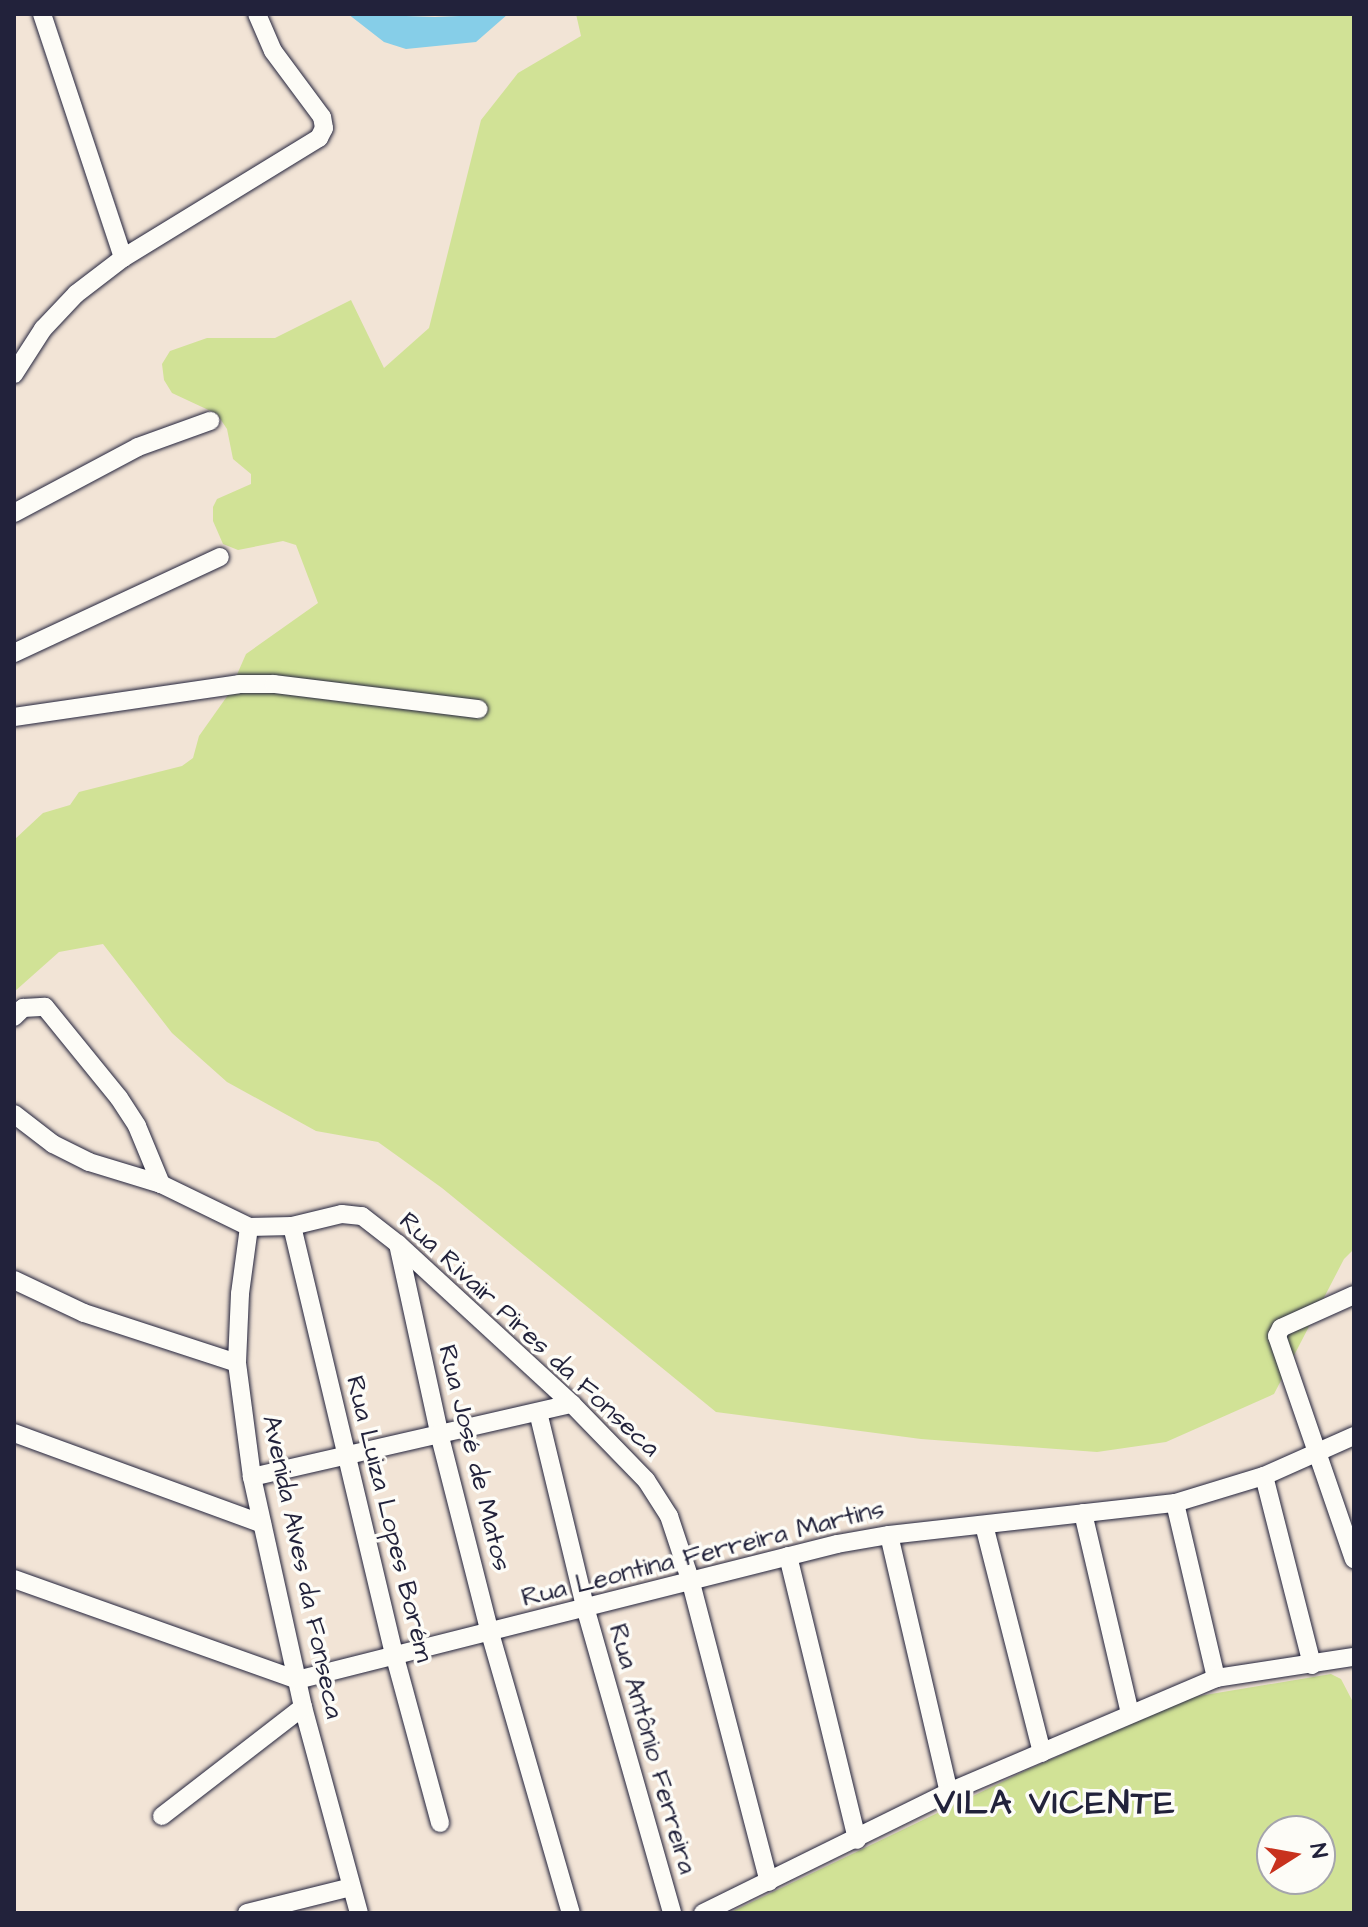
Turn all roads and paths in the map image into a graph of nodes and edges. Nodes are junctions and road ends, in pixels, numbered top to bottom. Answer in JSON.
{"nodes":[{"id":1,"x":42,"y":14,"type":"edge"},
{"id":2,"x":257,"y":14,"type":"edge"},
{"id":3,"x":123,"y":258,"type":"junction"},
{"id":4,"x":15,"y":363,"type":"edge"},
{"id":5,"x":210,"y":421,"type":"dead end"},
{"id":6,"x":14,"y":513,"type":"edge"},
{"id":7,"x":220,"y":557,"type":"dead end"},
{"id":8,"x":14,"y":653,"type":"edge"},
{"id":9,"x":478,"y":709,"type":"dead end"},
{"id":10,"x":14,"y":717,"type":"edge"},
{"id":11,"x":14,"y":1017,"type":"edge"},
{"id":12,"x":14,"y":1114,"type":"edge"},
{"id":13,"x":161,"y":1184,"type":"junction"},
{"id":14,"x":292,"y":1226,"type":"junction"},
{"id":15,"x":249,"y":1227,"type":"junction"},
{"id":16,"x":398,"y":1244,"type":"junction"},
{"id":17,"x":14,"y":1280,"type":"edge"},
{"id":18,"x":1354,"y":1295,"type":"edge"},
{"id":19,"x":237,"y":1363,"type":"junction"},
{"id":20,"x":572,"y":1404,"type":"junction"},
{"id":21,"x":538,"y":1412,"type":"junction"},
{"id":22,"x":14,"y":1433,"type":"edge"},
{"id":23,"x":1354,"y":1436,"type":"edge"},
{"id":24,"x":440,"y":1437,"type":"junction"},
{"id":25,"x":1320,"y":1452,"type":"junction"},
{"id":26,"x":346,"y":1457,"type":"junction"},
{"id":27,"x":1264,"y":1476,"type":"junction"},
{"id":28,"x":252,"y":1477,"type":"junction"},
{"id":29,"x":1175,"y":1503,"type":"junction"},
{"id":30,"x":1083,"y":1513,"type":"junction"},
{"id":31,"x":262,"y":1524,"type":"junction"},
{"id":32,"x":984,"y":1525,"type":"junction"},
{"id":33,"x":889,"y":1535,"type":"junction"},
{"id":34,"x":788,"y":1556,"type":"junction"},
{"id":35,"x":1354,"y":1559,"type":"edge"},
{"id":36,"x":14,"y":1579,"type":"edge"},
{"id":37,"x":690,"y":1579,"type":"junction"},
{"id":38,"x":585,"y":1607,"type":"junction"},
{"id":39,"x":490,"y":1633,"type":"junction"},
{"id":40,"x":395,"y":1657,"type":"junction"},
{"id":41,"x":1354,"y":1657,"type":"edge"},
{"id":42,"x":1312,"y":1665,"type":"junction"},
{"id":43,"x":1216,"y":1678,"type":"junction"},
{"id":44,"x":297,"y":1680,"type":"junction"},
{"id":45,"x":303,"y":1707,"type":"junction"},
{"id":46,"x":1130,"y":1713,"type":"junction"},
{"id":47,"x":1042,"y":1753,"type":"junction"},
{"id":48,"x":949,"y":1792,"type":"junction"},
{"id":49,"x":162,"y":1816,"type":"dead end"},
{"id":50,"x":440,"y":1823,"type":"dead end"},
{"id":51,"x":857,"y":1840,"type":"junction"},
{"id":52,"x":769,"y":1882,"type":"junction"},
{"id":53,"x":351,"y":1887,"type":"junction"},
{"id":54,"x":250,"y":1913,"type":"edge"},
{"id":55,"x":359,"y":1913,"type":"edge"},
{"id":56,"x":571,"y":1913,"type":"edge"},
{"id":57,"x":672,"y":1913,"type":"edge"},
{"id":58,"x":703,"y":1913,"type":"edge"}],
"edges":[{"from":1,"to":3,"type":"street"},
{"from":2,"to":3,"type":"street"},
{"from":3,"to":4,"type":"street"},
{"from":5,"to":6,"type":"street"},
{"from":7,"to":8,"type":"street"},
{"from":9,"to":10,"type":"street"},
{"from":11,"to":13,"type":"street"},
{"from":12,"to":13,"type":"street"},
{"from":13,"to":15,"type":"street"},
{"from":14,"to":15,"type":"street","name":"Rua Rivair Pires da Fonseca"},
{"from":14,"to":16,"type":"street","name":"Rua Rivair Pires da Fonseca"},
{"from":14,"to":26,"type":"street","name":"Rua Luiza Lopes Borém"},
{"from":15,"to":19,"type":"street","name":"Avenida Alves da Fonseca"},
{"from":16,"to":20,"type":"street","name":"Rua Rivair Pires da Fonseca"},
{"from":16,"to":24,"type":"street","name":"Rua José de Matos"},
{"from":17,"to":19,"type":"street"},
{"from":18,"to":25,"type":"street"},
{"from":19,"to":28,"type":"street","name":"Avenida Alves da Fonseca"},
{"from":20,"to":21,"type":"street"},
{"from":20,"to":37,"type":"street","name":"Rua Rivair Pires da Fonseca"},
{"from":21,"to":24,"type":"street"},
{"from":21,"to":38,"type":"street","name":"Rua Antônio Ferreira"},
{"from":22,"to":31,"type":"street"},
{"from":23,"to":25,"type":"street","name":"Rua Leontina Ferreira Martins"},
{"from":24,"to":26,"type":"street"},
{"from":24,"to":39,"type":"street","name":"Rua José de Matos"},
{"from":25,"to":27,"type":"street","name":"Rua Leontina Ferreira Martins"},
{"from":25,"to":35,"type":"street"},
{"from":26,"to":28,"type":"street"},
{"from":26,"to":40,"type":"street","name":"Rua Luiza Lopes Borém"},
{"from":27,"to":29,"type":"street","name":"Rua Leontina Ferreira Martins"},
{"from":27,"to":42,"type":"street"},
{"from":28,"to":31,"type":"street","name":"Avenida Alves da Fonseca"},
{"from":29,"to":30,"type":"street","name":"Rua Leontina Ferreira Martins"},
{"from":29,"to":43,"type":"street"},
{"from":30,"to":32,"type":"street","name":"Rua Leontina Ferreira Martins"},
{"from":30,"to":46,"type":"street"},
{"from":31,"to":44,"type":"street","name":"Avenida Alves da Fonseca"},
{"from":32,"to":33,"type":"street","name":"Rua Leontina Ferreira Martins"},
{"from":32,"to":47,"type":"street"},
{"from":33,"to":34,"type":"street","name":"Rua Leontina Ferreira Martins"},
{"from":33,"to":48,"type":"street"},
{"from":34,"to":37,"type":"street","name":"Rua Leontina Ferreira Martins"},
{"from":34,"to":51,"type":"street"},
{"from":36,"to":44,"type":"street"},
{"from":37,"to":38,"type":"street","name":"Rua Leontina Ferreira Martins"},
{"from":37,"to":52,"type":"street","name":"Rua Rivair Pires da Fonseca"},
{"from":38,"to":39,"type":"street","name":"Rua Leontina Ferreira Martins"},
{"from":38,"to":57,"type":"street","name":"Rua Antônio Ferreira"},
{"from":39,"to":40,"type":"street","name":"Rua Leontina Ferreira Martins"},
{"from":39,"to":56,"type":"street","name":"Rua José de Matos"},
{"from":40,"to":44,"type":"street","name":"Rua Leontina Ferreira Martins"},
{"from":40,"to":50,"type":"street","name":"Rua Luiza Lopes Borém"},
{"from":41,"to":42,"type":"street"},
{"from":42,"to":43,"type":"street"},
{"from":43,"to":46,"type":"street"},
{"from":44,"to":45,"type":"street","name":"Avenida Alves da Fonseca"},
{"from":45,"to":49,"type":"street"},
{"from":45,"to":53,"type":"street","name":"Avenida Alves da Fonseca"},
{"from":46,"to":47,"type":"street"},
{"from":47,"to":48,"type":"street"},
{"from":48,"to":51,"type":"street"},
{"from":51,"to":52,"type":"street"},
{"from":52,"to":58,"type":"street"},
{"from":53,"to":54,"type":"street"},
{"from":53,"to":55,"type":"street","name":"Avenida Alves da Fonseca"}]}
